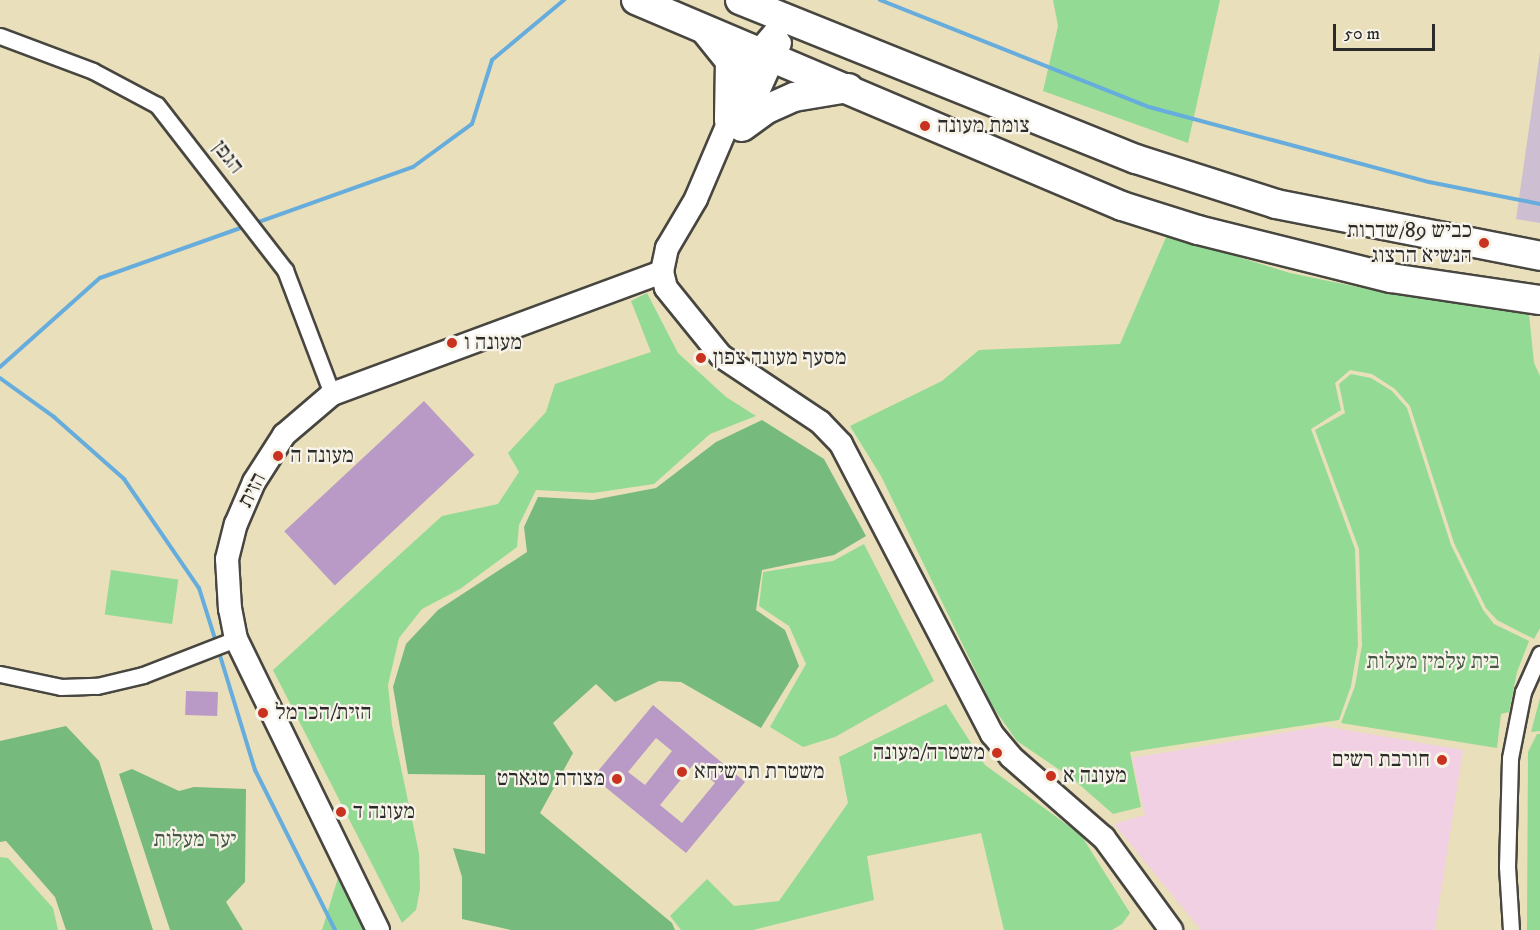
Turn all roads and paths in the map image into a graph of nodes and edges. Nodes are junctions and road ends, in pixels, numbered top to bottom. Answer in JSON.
{"nodes":[{"id":1,"x":636,"y":0,"type":"edge"},
{"id":2,"x":740,"y":0,"type":"edge"},
{"id":3,"x":786,"y":19,"type":"junction"},
{"id":4,"x":701,"y":26,"type":"junction"},
{"id":5,"x":0,"y":36,"type":"edge"},
{"id":6,"x":767,"y":54,"type":"junction"},
{"id":7,"x":850,"y":88,"type":"junction"},
{"id":8,"x":736,"y":124,"type":"junction"},
{"id":9,"x":1540,"y":256,"type":"edge"},
{"id":10,"x":662,"y":272,"type":"junction"},
{"id":11,"x":1540,"y":300,"type":"edge"},
{"id":12,"x":332,"y":394,"type":"junction"},
{"id":13,"x":236,"y":639,"type":"junction"},
{"id":14,"x":1540,"y":654,"type":"edge"},
{"id":15,"x":0,"y":674,"type":"edge"},
{"id":16,"x":378,"y":930,"type":"edge"},
{"id":17,"x":1171,"y":930,"type":"edge"},
{"id":18,"x":1511,"y":930,"type":"edge"}],
"edges":[{"from":1,"to":4,"type":"highway"},
{"from":2,"to":3,"type":"highway"},
{"from":3,"to":6,"type":"main road"},
{"from":3,"to":9,"type":"highway"},
{"from":4,"to":6,"type":"highway"},
{"from":4,"to":8,"type":"highway"},
{"from":5,"to":12,"type":"street","name":"הגפן"},
{"from":6,"to":7,"type":"highway"},
{"from":6,"to":8,"type":"main road"},
{"from":7,"to":8,"type":"highway"},
{"from":7,"to":11,"type":"highway"},
{"from":8,"to":10,"type":"main road"},
{"from":10,"to":12,"type":"main road","name":"הזית"},
{"from":10,"to":17,"type":"main road"},
{"from":12,"to":13,"type":"main road","name":"הזית"},
{"from":13,"to":15,"type":"street"},
{"from":13,"to":16,"type":"main road","name":"הזית"},
{"from":14,"to":18,"type":"street"}]}
